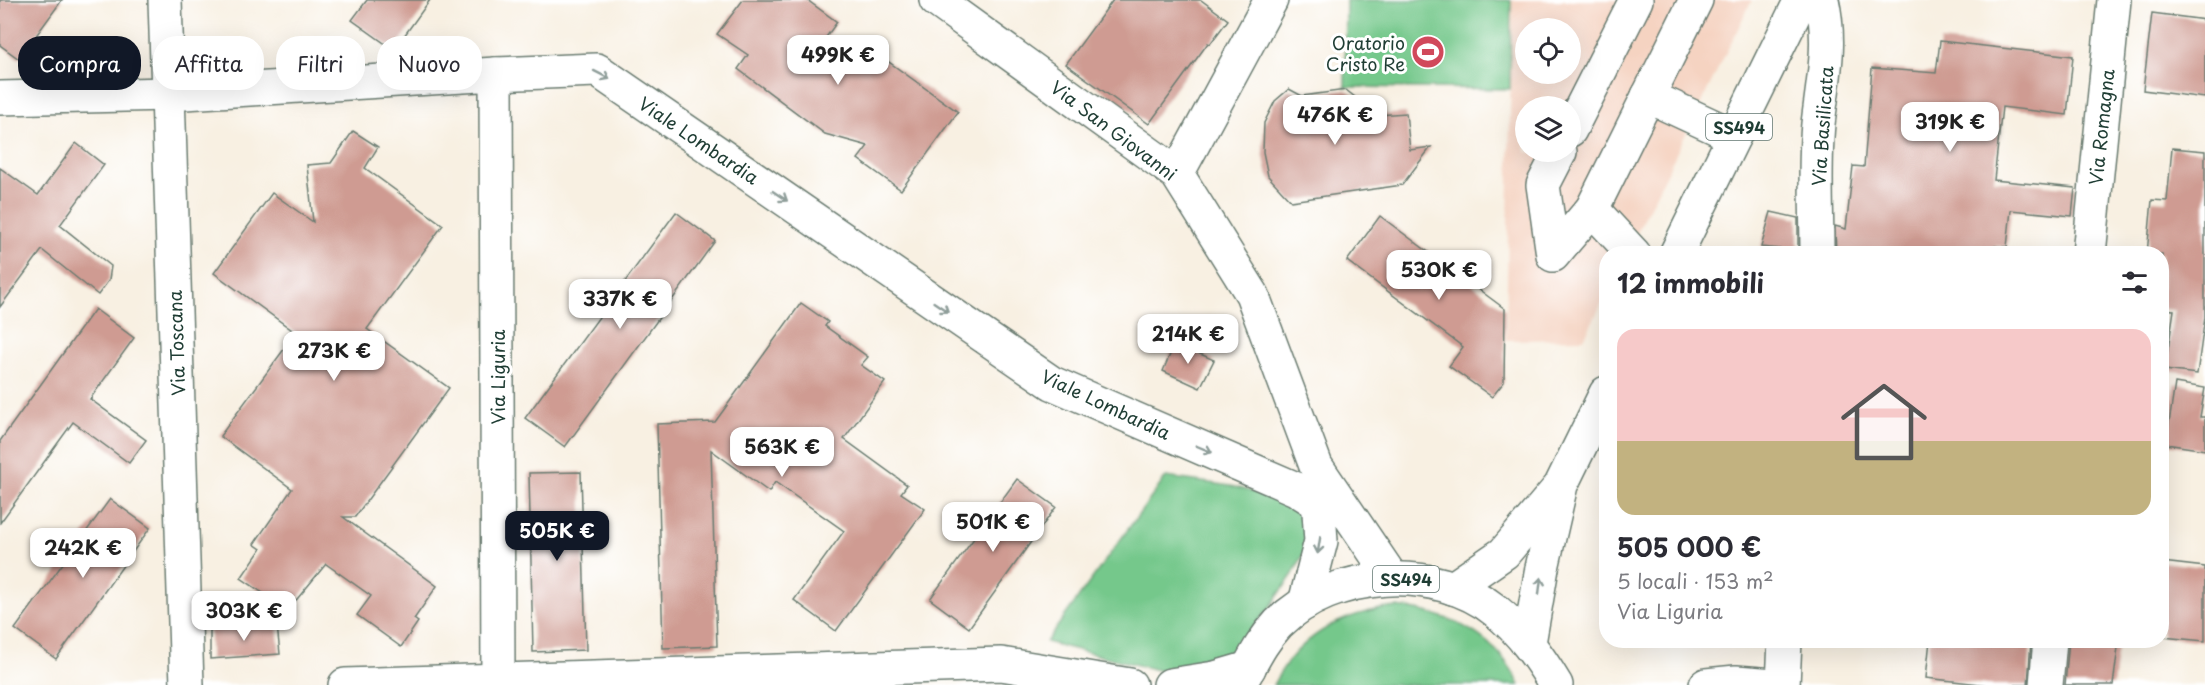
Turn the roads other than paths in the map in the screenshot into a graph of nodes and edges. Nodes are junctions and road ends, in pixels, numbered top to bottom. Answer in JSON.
{"nodes":[{"id":1,"x":165,"y":0,"type":"edge"},
{"id":2,"x":936,"y":0,"type":"edge"},
{"id":3,"x":1272,"y":0,"type":"edge"},
{"id":4,"x":1635,"y":0,"type":"edge"},
{"id":5,"x":1696,"y":0,"type":"edge"},
{"id":6,"x":1801,"y":0,"type":"edge"},
{"id":7,"x":1822,"y":0,"type":"edge"},
{"id":8,"x":2114,"y":0,"type":"edge"},
{"id":9,"x":496,"y":74,"type":"junction"},
{"id":10,"x":168,"y":94,"type":"junction"},
{"id":11,"x":1648,"y":96,"type":"junction"},
{"id":12,"x":0,"y":98,"type":"edge"},
{"id":13,"x":1581,"y":108,"type":"edge"},
{"id":14,"x":1734,"y":136,"type":"junction"},
{"id":15,"x":1555,"y":162,"type":"edge"},
{"id":16,"x":1177,"y":174,"type":"junction"},
{"id":17,"x":1592,"y":209,"type":"junction"},
{"id":18,"x":1627,"y":246,"type":"edge"},
{"id":19,"x":1680,"y":246,"type":"edge"},
{"id":20,"x":1817,"y":246,"type":"edge"},
{"id":21,"x":2090,"y":246,"type":"edge"},
{"id":22,"x":1599,"y":407,"type":"edge"},
{"id":23,"x":1316,"y":466,"type":"junction"},
{"id":24,"x":1561,"y":485,"type":"junction"},
{"id":25,"x":1318,"y":503,"type":"junction"},
{"id":26,"x":1392,"y":578,"type":"junction"},
{"id":27,"x":1453,"y":588,"type":"junction"},
{"id":28,"x":1305,"y":603,"type":"junction"},
{"id":29,"x":1529,"y":643,"type":"junction"},
{"id":30,"x":1785,"y":648,"type":"edge"},
{"id":31,"x":2049,"y":648,"type":"edge"},
{"id":32,"x":845,"y":677,"type":"edge"},
{"id":33,"x":1244,"y":677,"type":"edge"},
{"id":34,"x":498,"y":682,"type":"edge"},
{"id":35,"x":187,"y":685,"type":"edge"},
{"id":36,"x":345,"y":685,"type":"edge"},
{"id":37,"x":1130,"y":685,"type":"edge"},
{"id":38,"x":1170,"y":685,"type":"edge"},
{"id":39,"x":1556,"y":685,"type":"edge"},
{"id":40,"x":1706,"y":685,"type":"edge"},
{"id":41,"x":1774,"y":685,"type":"edge"},
{"id":42,"x":1783,"y":685,"type":"edge"},
{"id":43,"x":2046,"y":685,"type":"edge"}],
"edges":[{"from":1,"to":10,"type":"street","name":"Via Toscana"},
{"from":2,"to":16,"type":"street","name":"Via San Giovanni"},
{"from":3,"to":16,"type":"street"},
{"from":4,"to":13,"type":"street"},
{"from":5,"to":11,"type":"street"},
{"from":6,"to":14,"type":"street","number":"SS494"},
{"from":7,"to":20,"type":"street","name":"Via Basilicata"},
{"from":8,"to":21,"type":"street","name":"Via Romagna"},
{"from":9,"to":10,"type":"street","name":"Viale Lombardia"},
{"from":9,"to":25,"type":"street","name":"Viale Lombardia","one_way":true},
{"from":9,"to":34,"type":"street","name":"Via Liguria"},
{"from":10,"to":12,"type":"street","name":"Viale Lombardia"},
{"from":10,"to":35,"type":"street","name":"Via Toscana"},
{"from":11,"to":14,"type":"street"},
{"from":11,"to":17,"type":"street"},
{"from":14,"to":19,"type":"street","number":"SS494"},
{"from":15,"to":17,"type":"street"},
{"from":16,"to":23,"type":"street","name":"Via San Giovanni"},
{"from":17,"to":18,"type":"street"},
{"from":22,"to":24,"type":"street","number":"SS494"},
{"from":23,"to":25,"type":"street","name":"Via San Giovanni"},
{"from":23,"to":26,"type":"street","name":"Via San Giovanni"},
{"from":24,"to":27,"type":"street","number":"SS494"},
{"from":29,"to":24,"type":"street","number":"SS494","one_way":true},
{"from":25,"to":28,"type":"street","name":"Via San Giovanni","one_way":true},
{"from":26,"to":27,"type":"street","number":"SS494"},
{"from":26,"to":28,"type":"street","number":"SS494"},
{"from":27,"to":29,"type":"street","number":"SS494"},
{"from":28,"to":33,"type":"street","number":"SS494"},
{"from":29,"to":39,"type":"street","number":"SS494"},
{"from":30,"to":42,"type":"street"},
{"from":31,"to":43,"type":"street"},
{"from":32,"to":34,"type":"street"},
{"from":32,"to":37,"type":"street"},
{"from":33,"to":38,"type":"street"},
{"from":34,"to":36,"type":"street"},
{"from":40,"to":41,"type":"street"}]}
